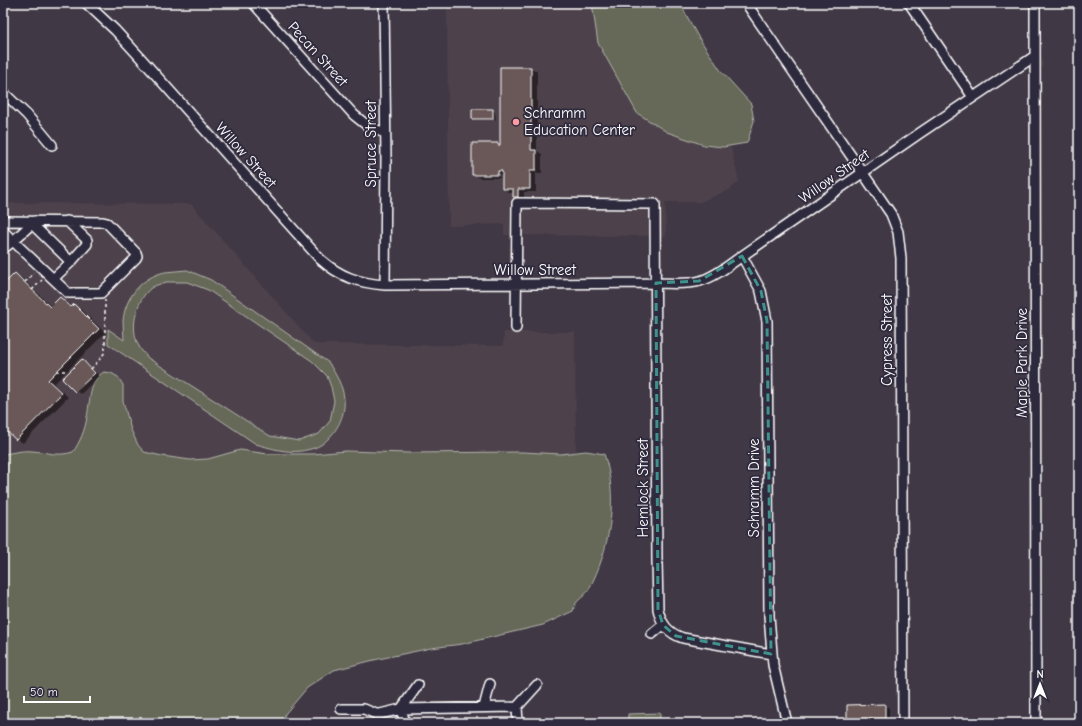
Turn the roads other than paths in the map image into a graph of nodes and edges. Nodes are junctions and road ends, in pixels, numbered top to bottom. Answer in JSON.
{"nodes":[{"id":1,"x":86,"y":3,"type":"edge"},
{"id":2,"x":253,"y":3,"type":"edge"},
{"id":3,"x":384,"y":3,"type":"edge"},
{"id":4,"x":746,"y":3,"type":"edge"},
{"id":5,"x":909,"y":3,"type":"edge"},
{"id":6,"x":1035,"y":3,"type":"edge"},
{"id":7,"x":1035,"y":56,"type":"junction"},
{"id":8,"x":3,"y":92,"type":"edge"},
{"id":9,"x":973,"y":97,"type":"junction"},
{"id":10,"x":385,"y":133,"type":"junction"},
{"id":11,"x":52,"y":145,"type":"dead end"},
{"id":12,"x":862,"y":173,"type":"junction"},
{"id":13,"x":3,"y":221,"type":"edge"},
{"id":14,"x":67,"y":221,"type":"junction"},
{"id":15,"x":33,"y":222,"type":"junction"},
{"id":16,"x":3,"y":231,"type":"edge"},
{"id":17,"x":13,"y":241,"type":"junction"},
{"id":18,"x":3,"y":249,"type":"edge"},
{"id":19,"x":742,"y":256,"type":"junction"},
{"id":20,"x":71,"y":262,"type":"junction"},
{"id":21,"x":53,"y":279,"type":"junction"},
{"id":22,"x":656,"y":284,"type":"junction"},
{"id":23,"x":385,"y":285,"type":"junction"},
{"id":24,"x":517,"y":285,"type":"junction"},
{"id":25,"x":516,"y":328,"type":"dead end"},
{"id":26,"x":663,"y":625,"type":"junction"},
{"id":27,"x":652,"y":634,"type":"dead end"},
{"id":28,"x":771,"y":654,"type":"junction"},
{"id":29,"x":490,"y":684,"type":"dead end"},
{"id":30,"x":418,"y":685,"type":"dead end"},
{"id":31,"x":537,"y":685,"type":"dead end"},
{"id":32,"x":517,"y":707,"type":"junction"},
{"id":33,"x":484,"y":708,"type":"junction"},
{"id":34,"x":341,"y":709,"type":"dead end"},
{"id":35,"x":401,"y":709,"type":"junction"},
{"id":36,"x":406,"y":723,"type":"edge"},
{"id":37,"x":518,"y":723,"type":"edge"},
{"id":38,"x":787,"y":723,"type":"edge"},
{"id":39,"x":903,"y":723,"type":"edge"},
{"id":40,"x":1036,"y":723,"type":"edge"}],
"edges":[{"from":1,"to":23,"type":"street","name":"Willow Street"},
{"from":2,"to":10,"type":"street","name":"Pecan Street"},
{"from":3,"to":10,"type":"street","name":"Spruce Street"},
{"from":4,"to":12,"type":"street","name":"Cypress Street"},
{"from":5,"to":9,"type":"street"},
{"from":6,"to":7,"type":"street","name":"Maple Park Drive"},
{"from":7,"to":9,"type":"street","name":"Willow Street"},
{"from":7,"to":40,"type":"street","name":"Maple Park Drive"},
{"from":8,"to":11,"type":"street"},
{"from":9,"to":12,"type":"street","name":"Willow Street"},
{"from":10,"to":23,"type":"street","name":"Spruce Street"},
{"from":12,"to":19,"type":"street","name":"Willow Street"},
{"from":12,"to":39,"type":"street","name":"Cypress Street"},
{"from":13,"to":15,"type":"street"},
{"from":14,"to":15,"type":"street"},
{"from":14,"to":20,"type":"street"},
{"from":14,"to":21,"type":"street"},
{"from":15,"to":17,"type":"street"},
{"from":15,"to":20,"type":"street"},
{"from":16,"to":17,"type":"street"},
{"from":17,"to":18,"type":"street"},
{"from":17,"to":21,"type":"street"},
{"from":19,"to":22,"type":"street","name":"Willow Street"},
{"from":19,"to":28,"type":"street","name":"Schramm Drive"},
{"from":20,"to":21,"type":"street"},
{"from":22,"to":24,"type":"street","name":"Willow Street"},
{"from":22,"to":24,"type":"street","name":"Hemlock Street"},
{"from":22,"to":26,"type":"street","name":"Hemlock Street"},
{"from":23,"to":24,"type":"street","name":"Willow Street"},
{"from":24,"to":25,"type":"street"},
{"from":26,"to":27,"type":"street"},
{"from":26,"to":28,"type":"street"},
{"from":28,"to":38,"type":"street","name":"Schramm Drive"},
{"from":29,"to":33,"type":"street"},
{"from":30,"to":35,"type":"street"},
{"from":31,"to":32,"type":"street"},
{"from":32,"to":33,"type":"street"},
{"from":32,"to":37,"type":"street"},
{"from":33,"to":35,"type":"street"},
{"from":34,"to":35,"type":"street"},
{"from":35,"to":36,"type":"street"}]}
